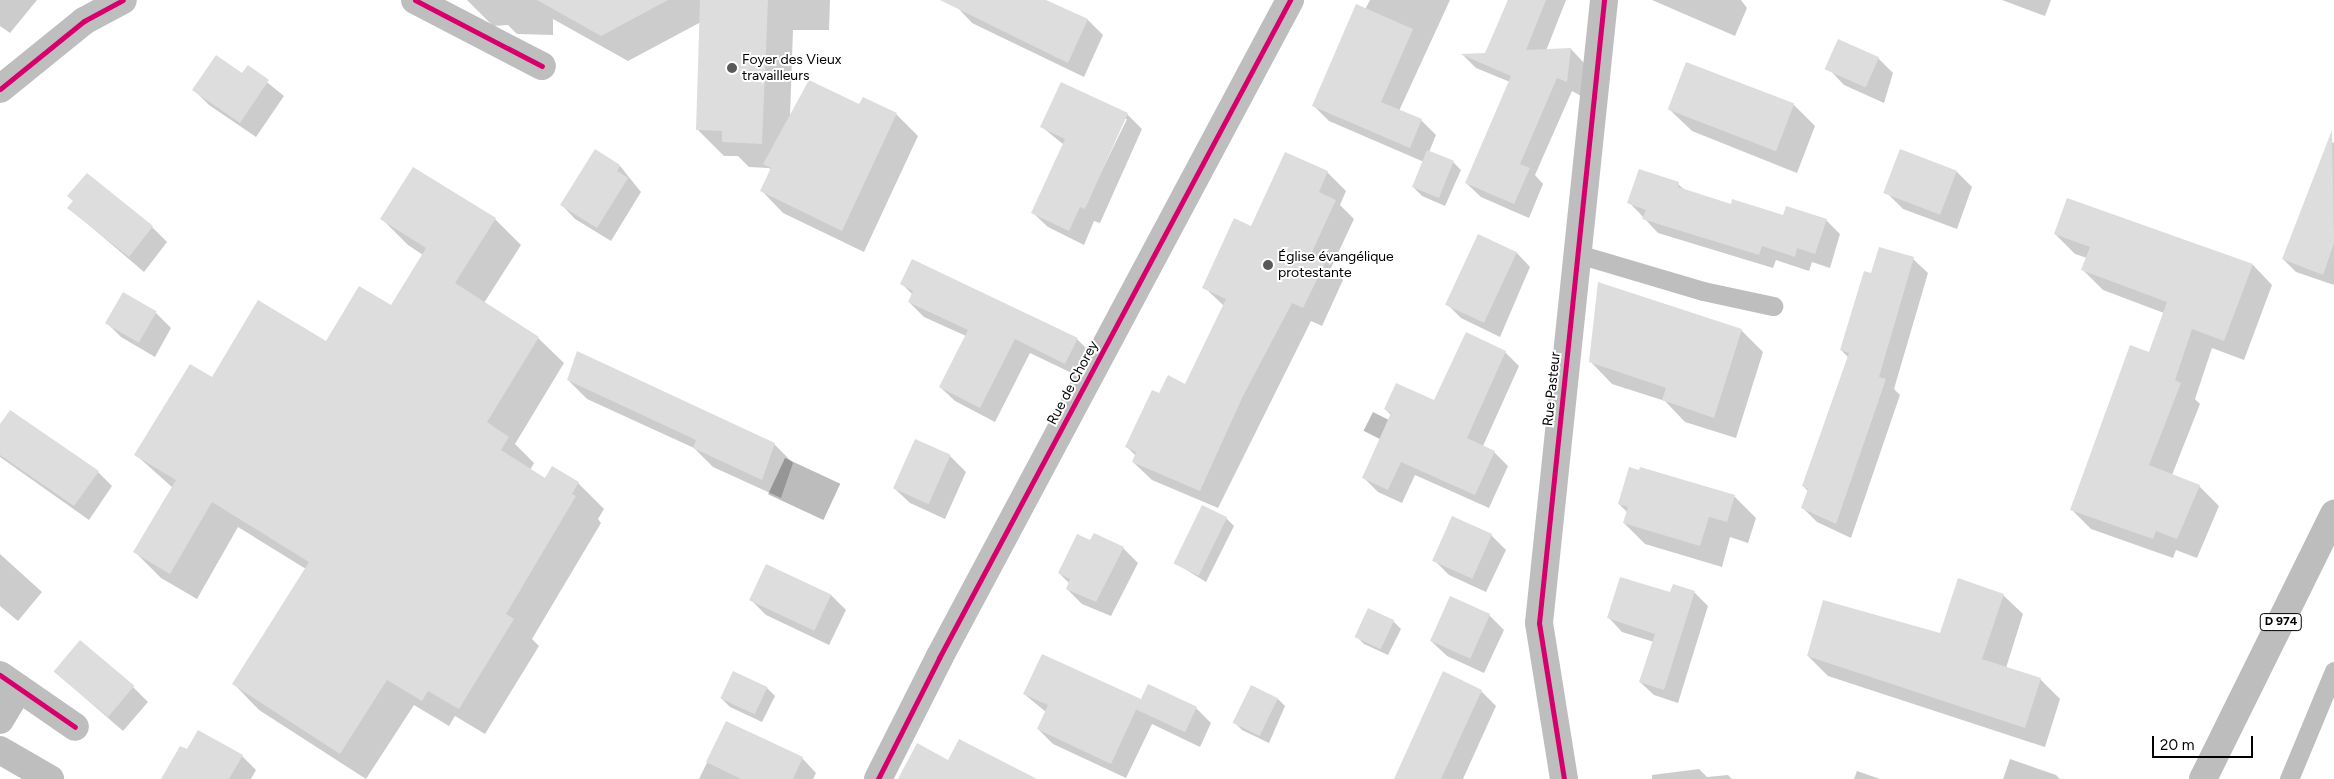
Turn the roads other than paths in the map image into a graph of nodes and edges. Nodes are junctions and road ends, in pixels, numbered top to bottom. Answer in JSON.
{"nodes":[{"id":1,"x":123,"y":0,"type":"edge"},
{"id":2,"x":415,"y":0,"type":"edge"},
{"id":3,"x":1290,"y":0,"type":"edge"},
{"id":4,"x":1604,"y":0,"type":"edge"},
{"id":5,"x":542,"y":66,"type":"dead end"},
{"id":6,"x":0,"y":89,"type":"edge"},
{"id":7,"x":1578,"y":254,"type":"junction"},
{"id":8,"x":1773,"y":306,"type":"dead end"},
{"id":9,"x":2334,"y":514,"type":"edge"},
{"id":10,"x":2334,"y":671,"type":"edge"},
{"id":11,"x":10,"y":682,"type":"edge"},
{"id":12,"x":0,"y":720,"type":"edge"},
{"id":13,"x":75,"y":727,"type":"dead end"},
{"id":14,"x":0,"y":750,"type":"edge"},
{"id":15,"x":50,"y":779,"type":"edge"},
{"id":16,"x":878,"y":779,"type":"edge"},
{"id":17,"x":1564,"y":779,"type":"edge"},
{"id":18,"x":2203,"y":779,"type":"edge"},
{"id":19,"x":2289,"y":779,"type":"edge"}],
"edges":[{"from":1,"to":6,"type":"street"},
{"from":2,"to":5,"type":"street"},
{"from":3,"to":16,"type":"street","name":"Rue de Chorey"},
{"from":4,"to":7,"type":"street","name":"Rue Pasteur"},
{"from":7,"to":8,"type":"lane"},
{"from":7,"to":17,"type":"street","name":"Rue Pasteur"},
{"from":9,"to":18,"type":"main road","number":"D 974"},
{"from":10,"to":19,"type":"lane"},
{"from":11,"to":12,"type":"street"},
{"from":11,"to":13,"type":"street"},
{"from":14,"to":15,"type":"street"}]}
